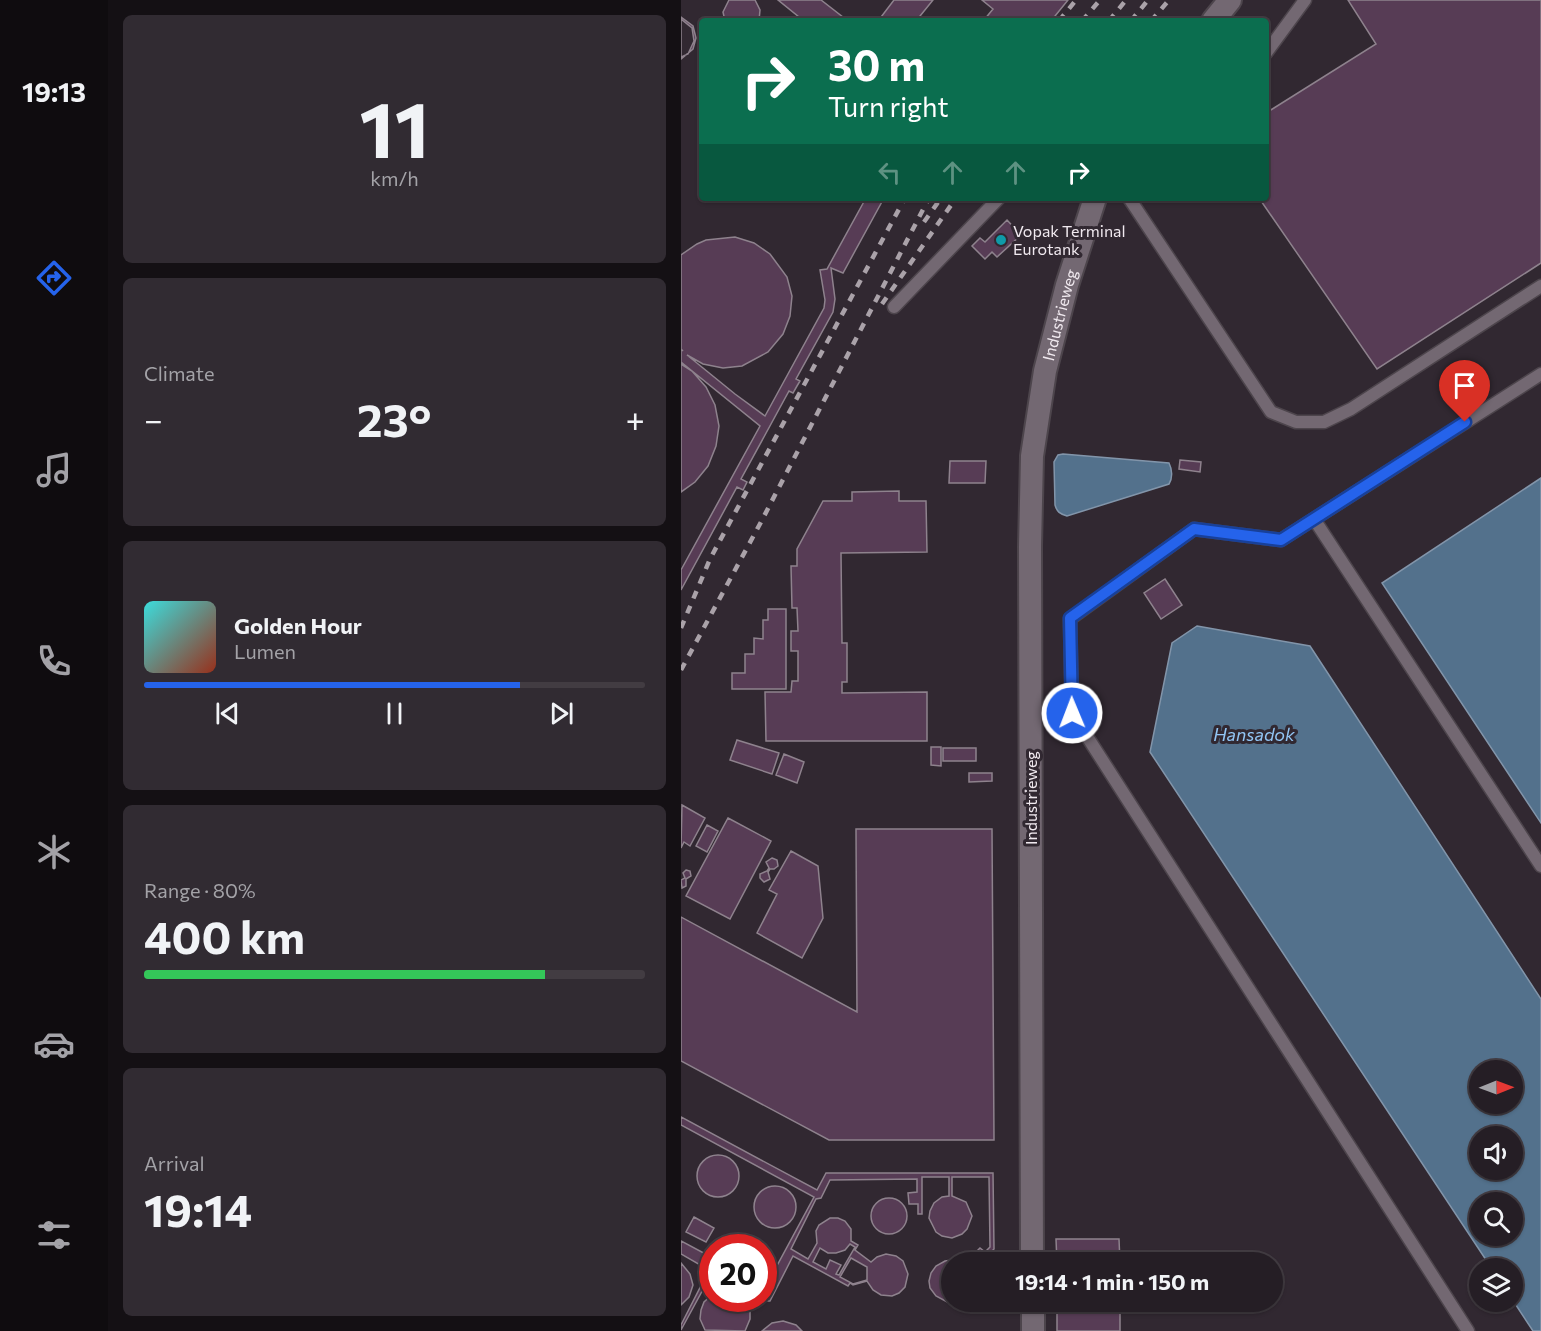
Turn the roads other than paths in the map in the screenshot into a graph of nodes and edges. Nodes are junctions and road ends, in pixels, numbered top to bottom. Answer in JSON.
{"nodes":[{"id":1,"x":1230,"y":0,"type":"edge"},
{"id":2,"x":1305,"y":0,"type":"edge"},
{"id":3,"x":1215,"y":18,"type":"edge"},
{"id":4,"x":1269,"y":49,"type":"edge"},
{"id":5,"x":996,"y":201,"type":"edge"},
{"id":6,"x":1094,"y":201,"type":"edge"},
{"id":7,"x":1131,"y":201,"type":"edge"},
{"id":8,"x":1541,"y":286,"type":"edge"},
{"id":9,"x":894,"y":307,"type":"dead end"},
{"id":10,"x":1541,"y":374,"type":"edge"},
{"id":11,"x":1314,"y":519,"type":"junction"},
{"id":12,"x":1541,"y":866,"type":"edge"},
{"id":13,"x":1032,"y":1252,"type":"edge"},
{"id":14,"x":1033,"y":1312,"type":"edge"},
{"id":15,"x":1033,"y":1331,"type":"edge"},
{"id":16,"x":1468,"y":1331,"type":"edge"}],
"edges":[{"from":1,"to":3,"type":"street"},
{"from":2,"to":4,"type":"lane"},
{"from":5,"to":9,"type":"lane"},
{"from":6,"to":13,"type":"street","name":"Industrieweg"},
{"from":7,"to":8,"type":"lane"},
{"from":10,"to":11,"type":"lane"},
{"from":11,"to":12,"type":"lane"},
{"from":11,"to":16,"type":"lane"},
{"from":14,"to":15,"type":"street"}]}
